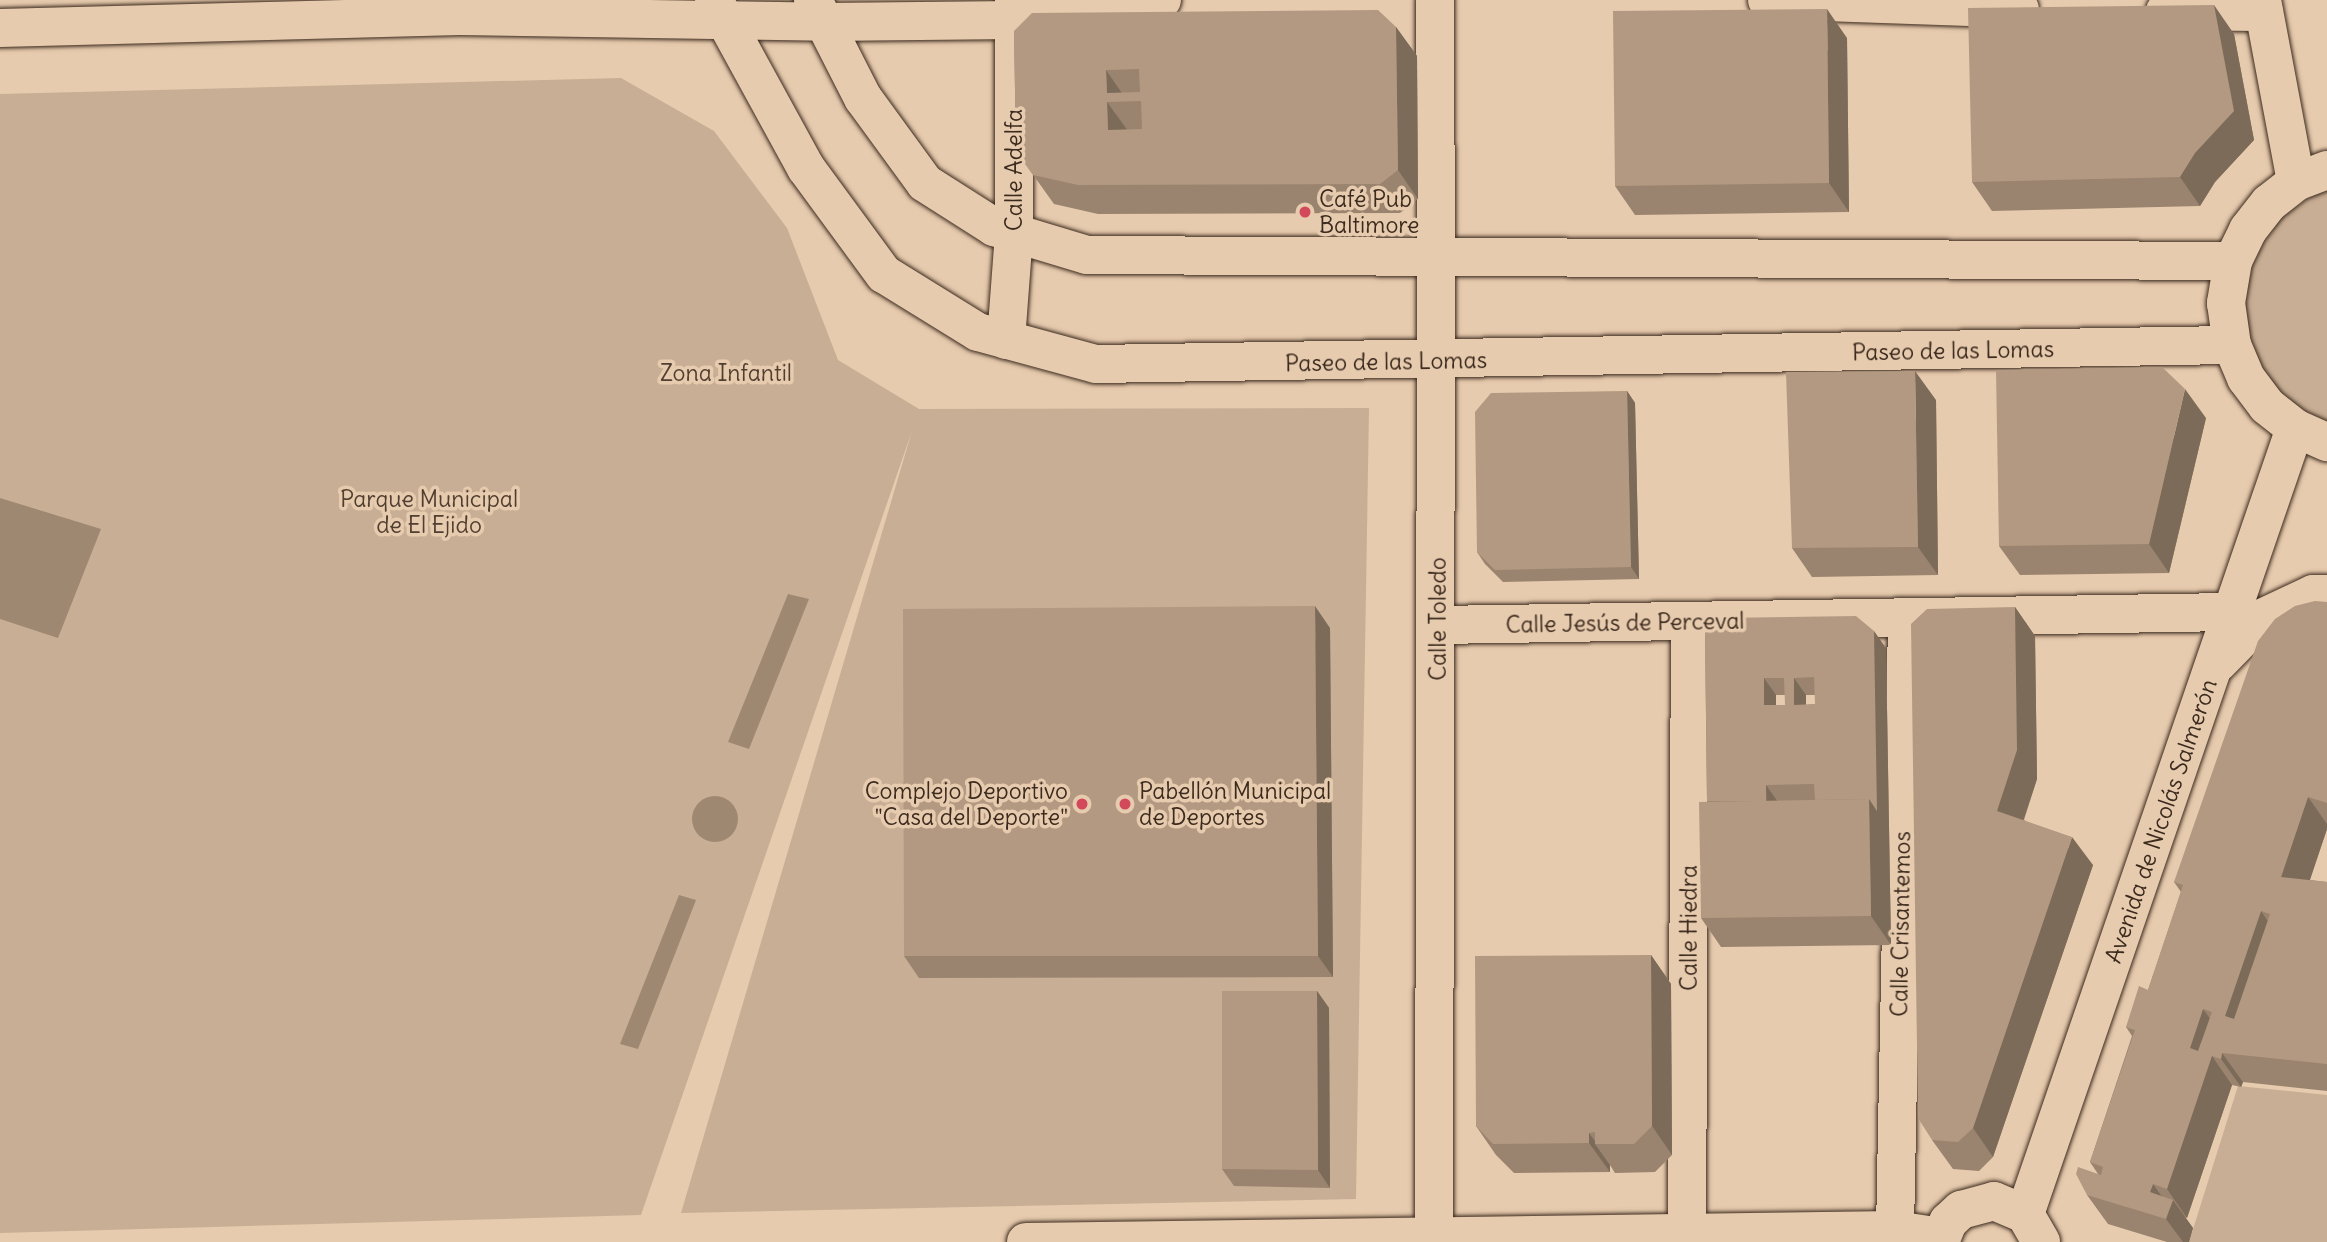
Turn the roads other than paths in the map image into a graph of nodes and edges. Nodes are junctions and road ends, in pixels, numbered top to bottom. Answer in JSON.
{"nodes":[{"id":1,"x":1162,"y":0,"type":"edge"},
{"id":2,"x":1435,"y":0,"type":"edge"},
{"id":3,"x":1767,"y":0,"type":"edge"},
{"id":4,"x":1926,"y":4,"type":"edge"},
{"id":5,"x":2263,"y":6,"type":"edge"},
{"id":6,"x":1014,"y":7,"type":"edge"},
{"id":7,"x":456,"y":8,"type":"edge"},
{"id":8,"x":2061,"y":9,"type":"edge"},
{"id":9,"x":718,"y":10,"type":"edge"},
{"id":10,"x":2129,"y":10,"type":"edge"},
{"id":11,"x":819,"y":11,"type":"edge"},
{"id":12,"x":0,"y":27,"type":"edge"},
{"id":13,"x":2312,"y":176,"type":"edge"},
{"id":14,"x":1014,"y":233,"type":"junction"},
{"id":15,"x":1436,"y":255,"type":"junction"},
{"id":16,"x":2234,"y":261,"type":"junction"},
{"id":17,"x":1006,"y":340,"type":"junction"},
{"id":18,"x":2232,"y":345,"type":"junction"},
{"id":19,"x":1437,"y":361,"type":"junction"},
{"id":20,"x":2311,"y":435,"type":"edge"},
{"id":21,"x":2327,"y":594,"type":"edge"},
{"id":22,"x":2231,"y":611,"type":"junction"},
{"id":23,"x":1907,"y":619,"type":"junction"},
{"id":24,"x":1690,"y":623,"type":"junction"},
{"id":25,"x":1438,"y":625,"type":"junction"},
{"id":26,"x":2214,"y":667,"type":"junction"},
{"id":27,"x":2033,"y":1228,"type":"edge"},
{"id":28,"x":1895,"y":1230,"type":"junction"},
{"id":29,"x":1687,"y":1234,"type":"junction"},
{"id":30,"x":1434,"y":1239,"type":"junction"},
{"id":31,"x":1941,"y":1240,"type":"edge"},
{"id":32,"x":1069,"y":1241,"type":"edge"},
{"id":33,"x":1026,"y":1242,"type":"edge"}],
"edges":[{"from":1,"to":6,"type":"street"},
{"from":2,"to":15,"type":"street","name":"Calle Toledo"},
{"from":3,"to":4,"type":"street"},
{"from":4,"to":8,"type":"street"},
{"from":5,"to":10,"type":"street"},
{"from":5,"to":13,"type":"street"},
{"from":6,"to":11,"type":"street"},
{"from":6,"to":14,"type":"street","name":"Calle Adelfa"},
{"from":7,"to":9,"type":"street"},
{"from":7,"to":12,"type":"street"},
{"from":9,"to":11,"type":"street"},
{"from":9,"to":17,"type":"street","name":"Paseo de las Lomas"},
{"from":11,"to":14,"type":"street"},
{"from":13,"to":16,"type":"street"},
{"from":14,"to":15,"type":"street"},
{"from":14,"to":17,"type":"street","name":"Calle Adelfa"},
{"from":15,"to":16,"type":"street"},
{"from":15,"to":19,"type":"street","name":"Calle Toledo"},
{"from":16,"to":18,"type":"street"},
{"from":17,"to":19,"type":"street","name":"Paseo de las Lomas"},
{"from":18,"to":19,"type":"street","name":"Paseo de las Lomas"},
{"from":18,"to":20,"type":"street"},
{"from":19,"to":25,"type":"street","name":"Calle Toledo"},
{"from":20,"to":22,"type":"street","name":"Avenida de Nicolás Salmerón"},
{"from":21,"to":26,"type":"street"},
{"from":22,"to":23,"type":"street","name":"Calle Jesús de Perceval"},
{"from":22,"to":26,"type":"street","name":"Avenida de Nicolás Salmerón"},
{"from":23,"to":24,"type":"street","name":"Calle Jesús de Perceval"},
{"from":23,"to":28,"type":"street","name":"Calle Crisantemos"},
{"from":24,"to":25,"type":"street","name":"Calle Jesús de Perceval"},
{"from":24,"to":29,"type":"street","name":"Calle Hiedra"},
{"from":25,"to":30,"type":"street","name":"Calle Toledo"},
{"from":26,"to":27,"type":"street","name":"Avenida de Nicolás Salmerón"},
{"from":27,"to":31,"type":"street"},
{"from":28,"to":29,"type":"street"},
{"from":28,"to":31,"type":"street"},
{"from":29,"to":30,"type":"street"},
{"from":30,"to":32,"type":"street"},
{"from":32,"to":33,"type":"street"}]}
